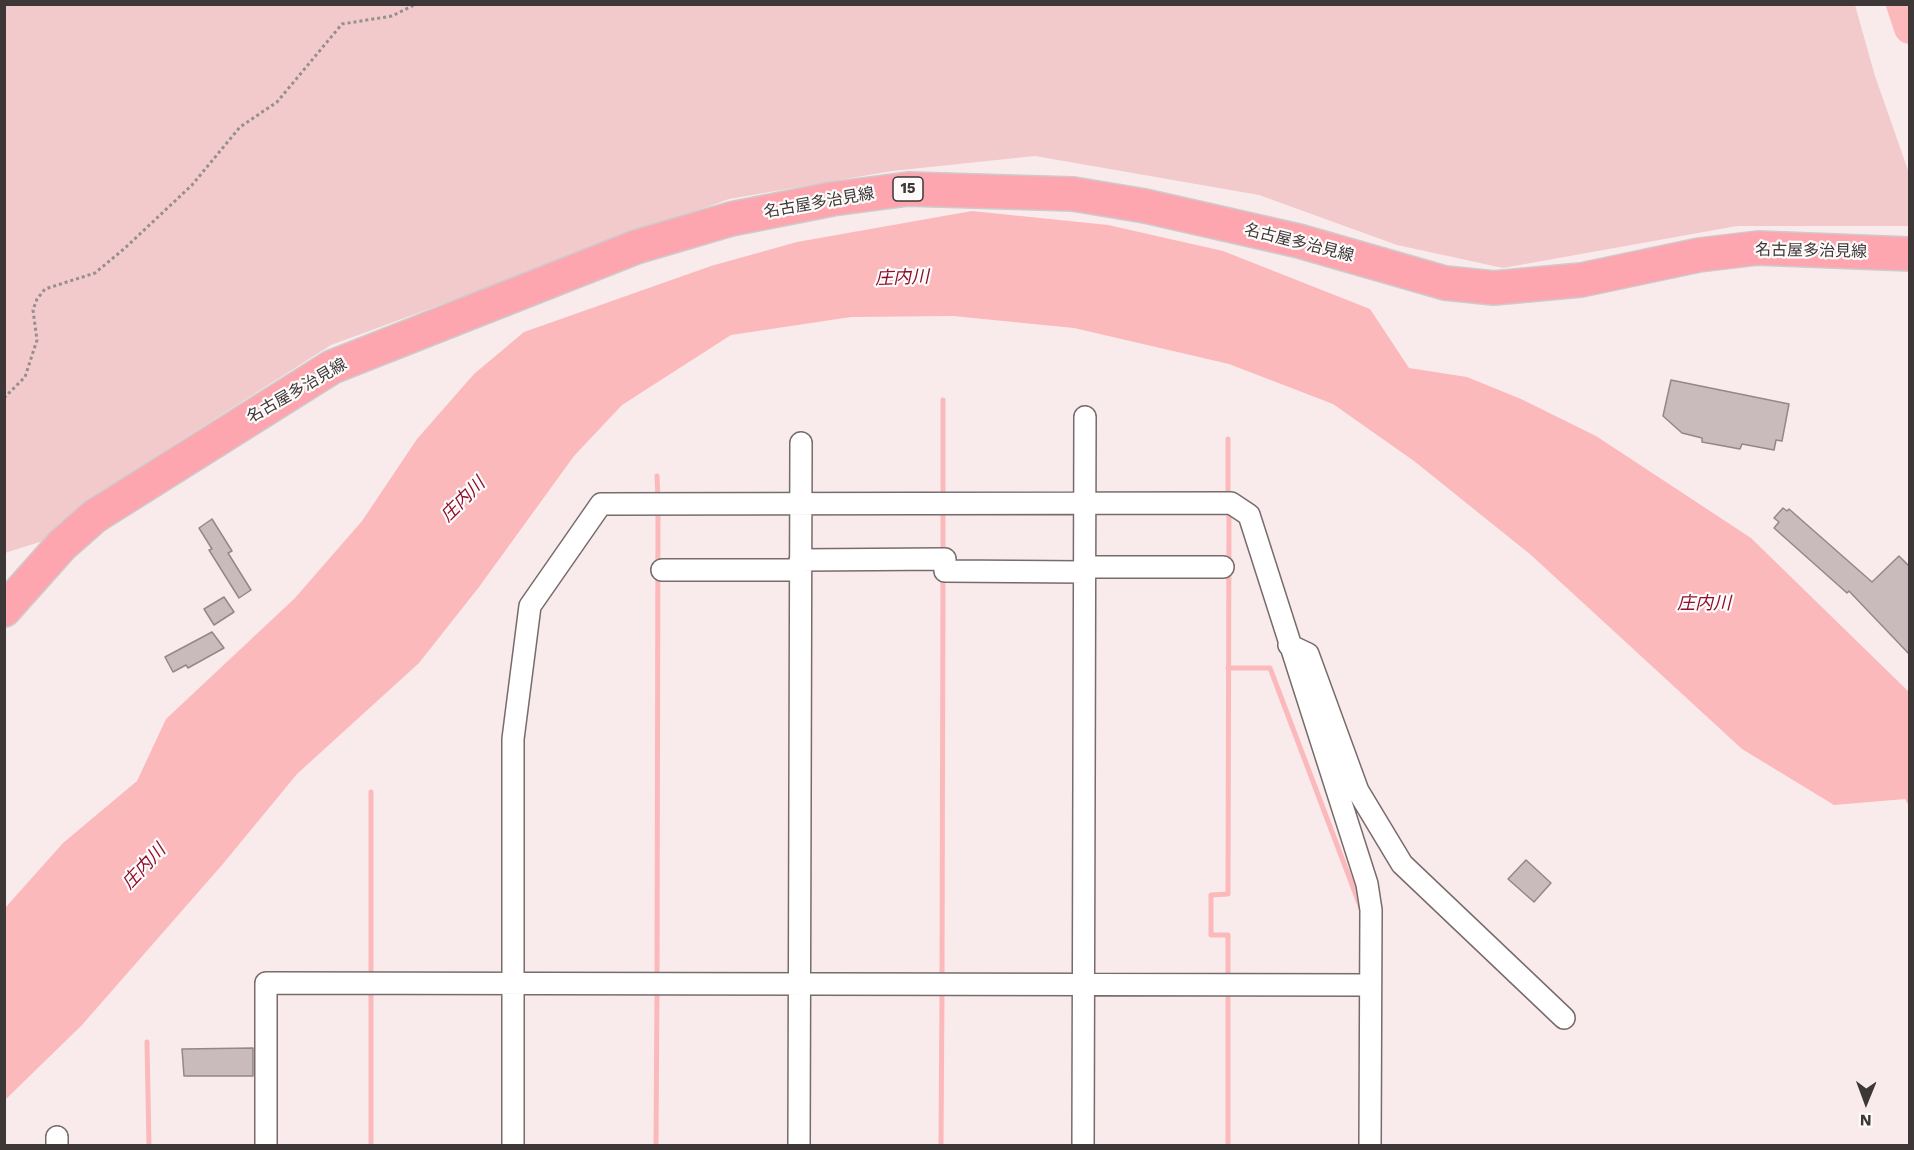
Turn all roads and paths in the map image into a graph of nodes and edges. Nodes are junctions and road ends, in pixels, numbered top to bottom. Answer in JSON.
{"nodes":[{"id":1,"x":416,"y":4,"type":"edge"},
{"id":2,"x":1910,"y":254,"type":"edge"},
{"id":3,"x":4,"y":398,"type":"edge"},
{"id":4,"x":1085,"y":417,"type":"dead end"},
{"id":5,"x":801,"y":443,"type":"dead end"},
{"id":6,"x":800,"y":503,"type":"junction"},
{"id":7,"x":1084,"y":504,"type":"junction"},
{"id":8,"x":800,"y":565,"type":"junction"},
{"id":9,"x":1223,"y":567,"type":"dead end"},
{"id":10,"x":1084,"y":569,"type":"junction"},
{"id":11,"x":662,"y":570,"type":"dead end"},
{"id":12,"x":4,"y":610,"type":"edge"},
{"id":13,"x":1290,"y":645,"type":"junction"},
{"id":14,"x":1085,"y":983,"type":"junction"},
{"id":15,"x":513,"y":984,"type":"junction"},
{"id":16,"x":799,"y":984,"type":"junction"},
{"id":17,"x":1370,"y":985,"type":"junction"},
{"id":18,"x":1564,"y":1018,"type":"dead end"},
{"id":19,"x":266,"y":1146,"type":"edge"},
{"id":20,"x":513,"y":1146,"type":"edge"},
{"id":21,"x":799,"y":1146,"type":"edge"},
{"id":22,"x":1083,"y":1146,"type":"edge"},
{"id":23,"x":1370,"y":1146,"type":"edge"}],
"edges":[{"from":1,"to":3,"type":"path"},
{"from":2,"to":12,"type":"main road","name":"名古屋多治見線","number":"15"},
{"from":4,"to":7,"type":"street"},
{"from":5,"to":6,"type":"street"},
{"from":6,"to":7,"type":"street"},
{"from":6,"to":8,"type":"street"},
{"from":6,"to":15,"type":"street"},
{"from":7,"to":10,"type":"street"},
{"from":7,"to":13,"type":"street"},
{"from":8,"to":10,"type":"street"},
{"from":8,"to":11,"type":"street"},
{"from":8,"to":16,"type":"street"},
{"from":9,"to":10,"type":"street"},
{"from":10,"to":14,"type":"street"},
{"from":13,"to":17,"type":"street"},
{"from":13,"to":18,"type":"street"},
{"from":14,"to":16,"type":"street"},
{"from":14,"to":17,"type":"street"},
{"from":14,"to":22,"type":"street"},
{"from":15,"to":16,"type":"street"},
{"from":15,"to":19,"type":"street"},
{"from":15,"to":20,"type":"street"},
{"from":16,"to":21,"type":"street"},
{"from":17,"to":23,"type":"street"}]}
